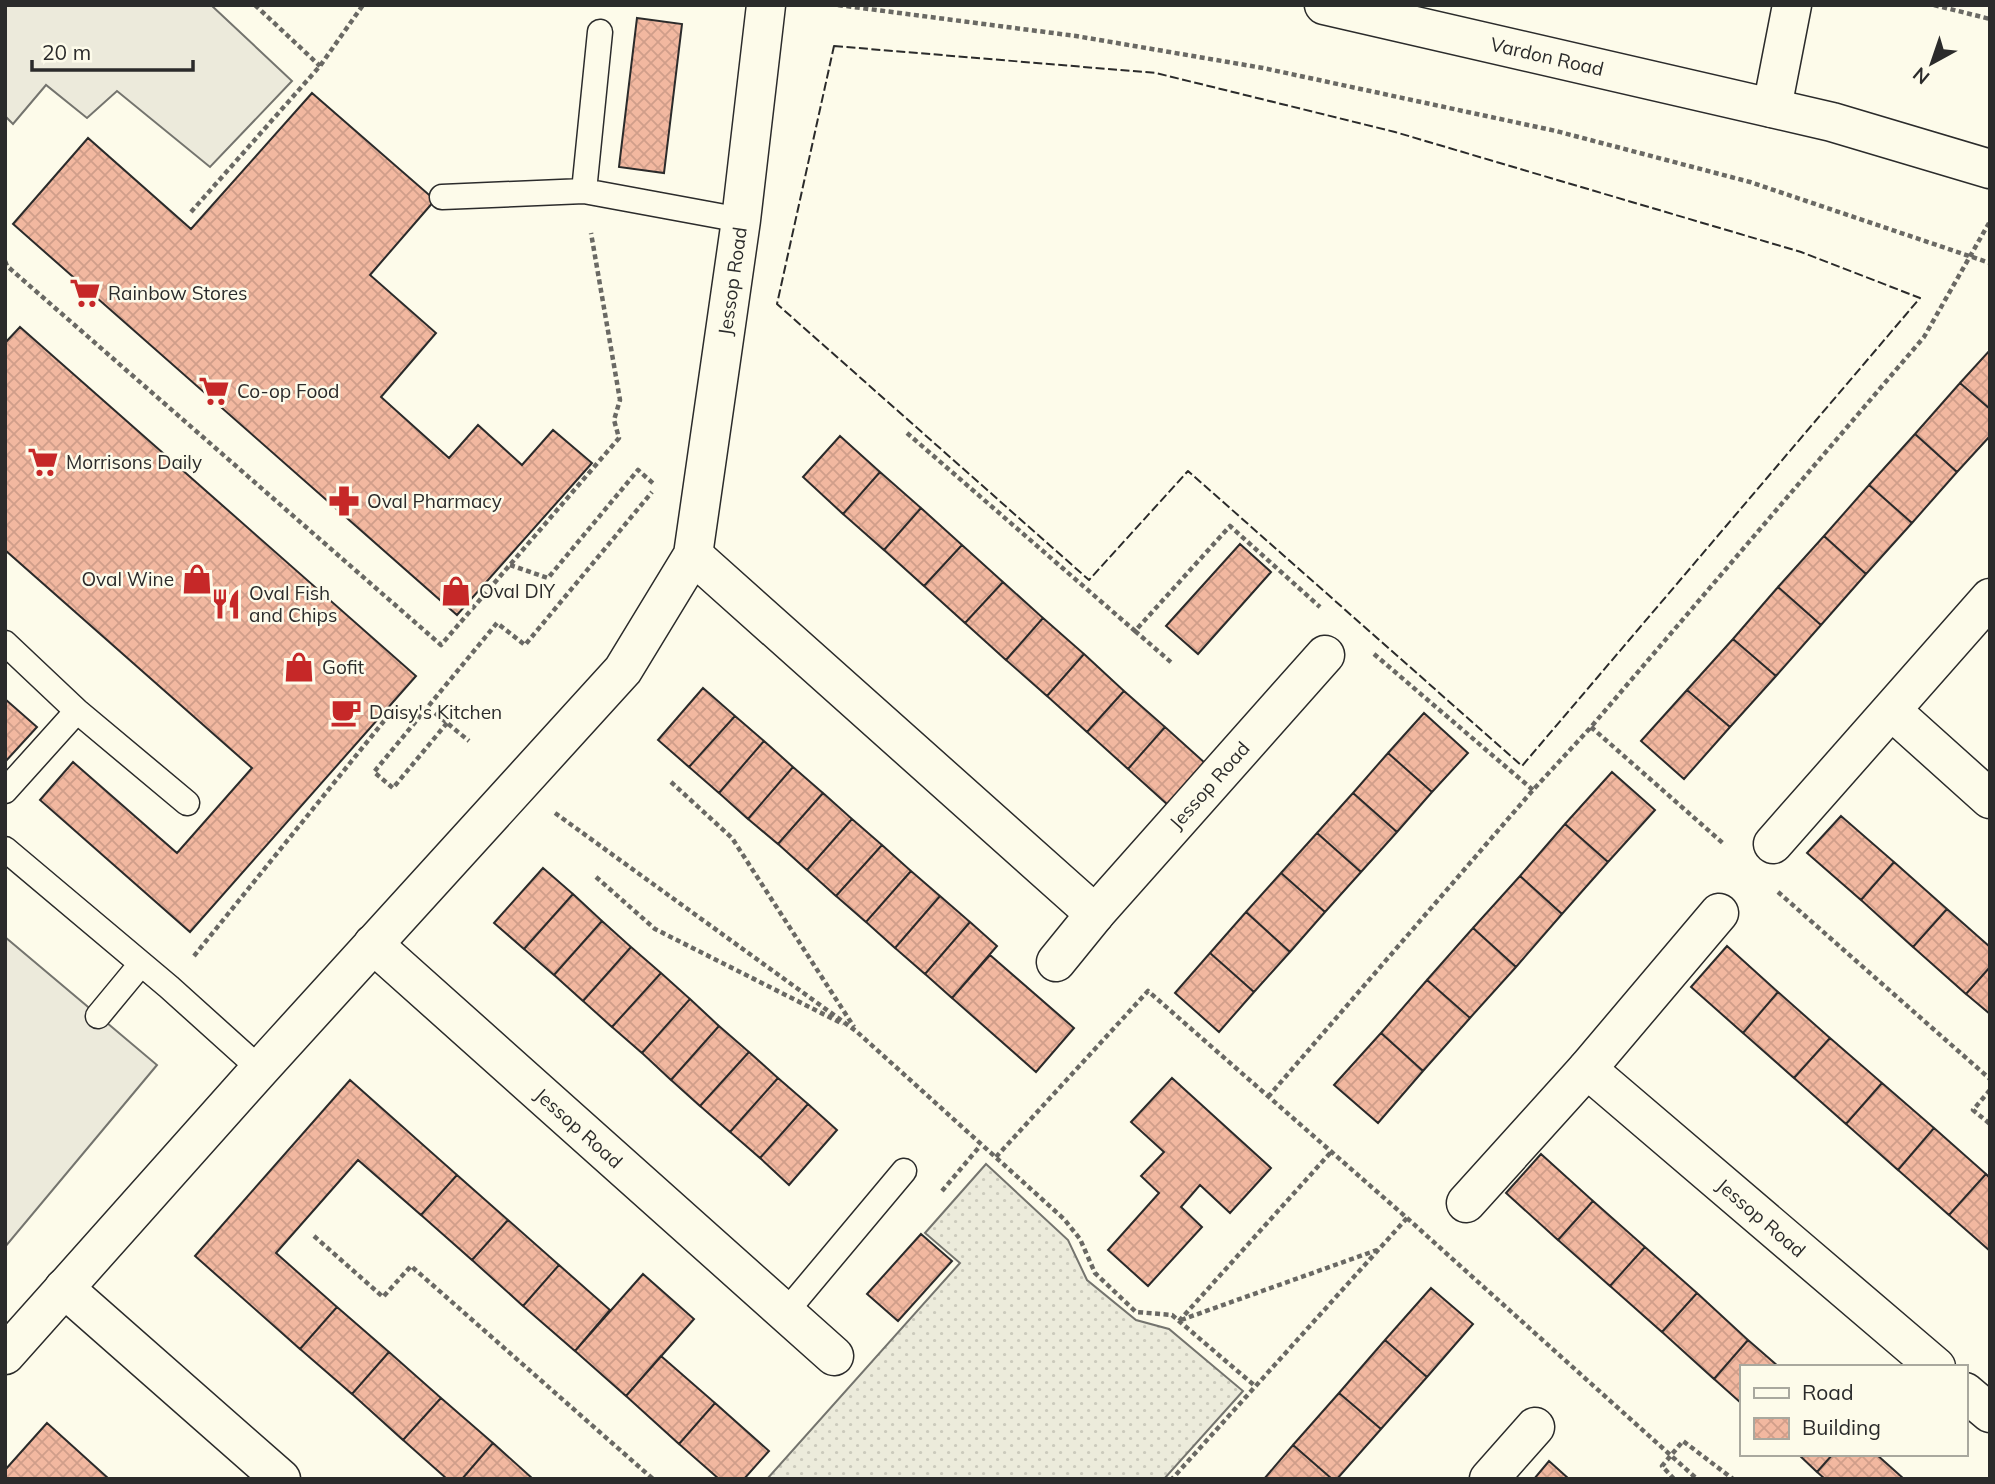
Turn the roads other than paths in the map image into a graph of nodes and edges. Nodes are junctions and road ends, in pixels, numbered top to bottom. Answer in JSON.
{"nodes":[{"id":1,"x":766,"y":5,"type":"edge"},
{"id":2,"x":1324,"y":5,"type":"edge"},
{"id":3,"x":1792,"y":5,"type":"edge"},
{"id":4,"x":600,"y":32,"type":"dead end"},
{"id":5,"x":1772,"y":108,"type":"junction"},
{"id":6,"x":1990,"y":169,"type":"edge"},
{"id":7,"x":583,"y":191,"type":"junction"},
{"id":8,"x":442,"y":197,"type":"dead end"},
{"id":9,"x":741,"y":220,"type":"junction"},
{"id":10,"x":693,"y":555,"type":"junction"},
{"id":11,"x":1990,"y":598,"type":"edge"},
{"id":12,"x":5,"y":643,"type":"edge"},
{"id":13,"x":1325,"y":655,"type":"dead end"},
{"id":14,"x":77,"y":711,"type":"junction"},
{"id":15,"x":1892,"y":711,"type":"junction"},
{"id":16,"x":5,"y":791,"type":"edge"},
{"id":17,"x":1990,"y":799,"type":"edge"},
{"id":18,"x":187,"y":803,"type":"dead end"},
{"id":19,"x":1773,"y":844,"type":"dead end"},
{"id":20,"x":5,"y":849,"type":"edge"},
{"id":21,"x":1719,"y":913,"type":"dead end"},
{"id":22,"x":1095,"y":914,"type":"junction"},
{"id":23,"x":373,"y":944,"type":"junction"},
{"id":24,"x":1056,"y":962,"type":"dead end"},
{"id":25,"x":141,"y":964,"type":"junction"},
{"id":26,"x":98,"y":1016,"type":"dead end"},
{"id":27,"x":260,"y":1069,"type":"junction"},
{"id":28,"x":1587,"y":1069,"type":"junction"},
{"id":29,"x":904,"y":1171,"type":"dead end"},
{"id":30,"x":1466,"y":1203,"type":"dead end"},
{"id":31,"x":64,"y":1288,"type":"junction"},
{"id":32,"x":785,"y":1313,"type":"junction"},
{"id":33,"x":5,"y":1355,"type":"edge"},
{"id":34,"x":834,"y":1356,"type":"dead end"},
{"id":35,"x":1934,"y":1365,"type":"edge"},
{"id":36,"x":1967,"y":1394,"type":"edge"},
{"id":37,"x":1990,"y":1413,"type":"edge"},
{"id":38,"x":1535,"y":1427,"type":"dead end"},
{"id":39,"x":281,"y":1479,"type":"edge"},
{"id":40,"x":1489,"y":1479,"type":"edge"}],
"edges":[{"from":1,"to":9,"type":"street","name":"Jessop Road"},
{"from":2,"to":5,"type":"street","name":"Vardon Road"},
{"from":3,"to":5,"type":"street"},
{"from":4,"to":7,"type":"lane"},
{"from":5,"to":6,"type":"street","name":"Vardon Road"},
{"from":7,"to":8,"type":"lane"},
{"from":7,"to":9,"type":"lane"},
{"from":9,"to":10,"type":"street","name":"Jessop Road"},
{"from":10,"to":22,"type":"street"},
{"from":10,"to":23,"type":"street","name":"Jessop Road"},
{"from":11,"to":15,"type":"street"},
{"from":12,"to":14,"type":"lane"},
{"from":13,"to":22,"type":"street","name":"Jessop Road"},
{"from":14,"to":16,"type":"lane"},
{"from":14,"to":18,"type":"lane"},
{"from":15,"to":17,"type":"street"},
{"from":15,"to":19,"type":"street"},
{"from":20,"to":25,"type":"lane"},
{"from":21,"to":28,"type":"street"},
{"from":22,"to":24,"type":"street","name":"Jessop Road"},
{"from":23,"to":27,"type":"street","name":"Jessop Road"},
{"from":23,"to":32,"type":"street","name":"Jessop Road"},
{"from":25,"to":26,"type":"lane"},
{"from":25,"to":27,"type":"lane"},
{"from":27,"to":31,"type":"street","name":"Jessop Road"},
{"from":28,"to":30,"type":"street"},
{"from":28,"to":35,"type":"street","name":"Jessop Road"},
{"from":29,"to":32,"type":"lane"},
{"from":31,"to":33,"type":"street","name":"Jessop Road"},
{"from":31,"to":39,"type":"street"},
{"from":32,"to":34,"type":"street","name":"Jessop Road"},
{"from":36,"to":37,"type":"street"},
{"from":38,"to":40,"type":"street"}]}
